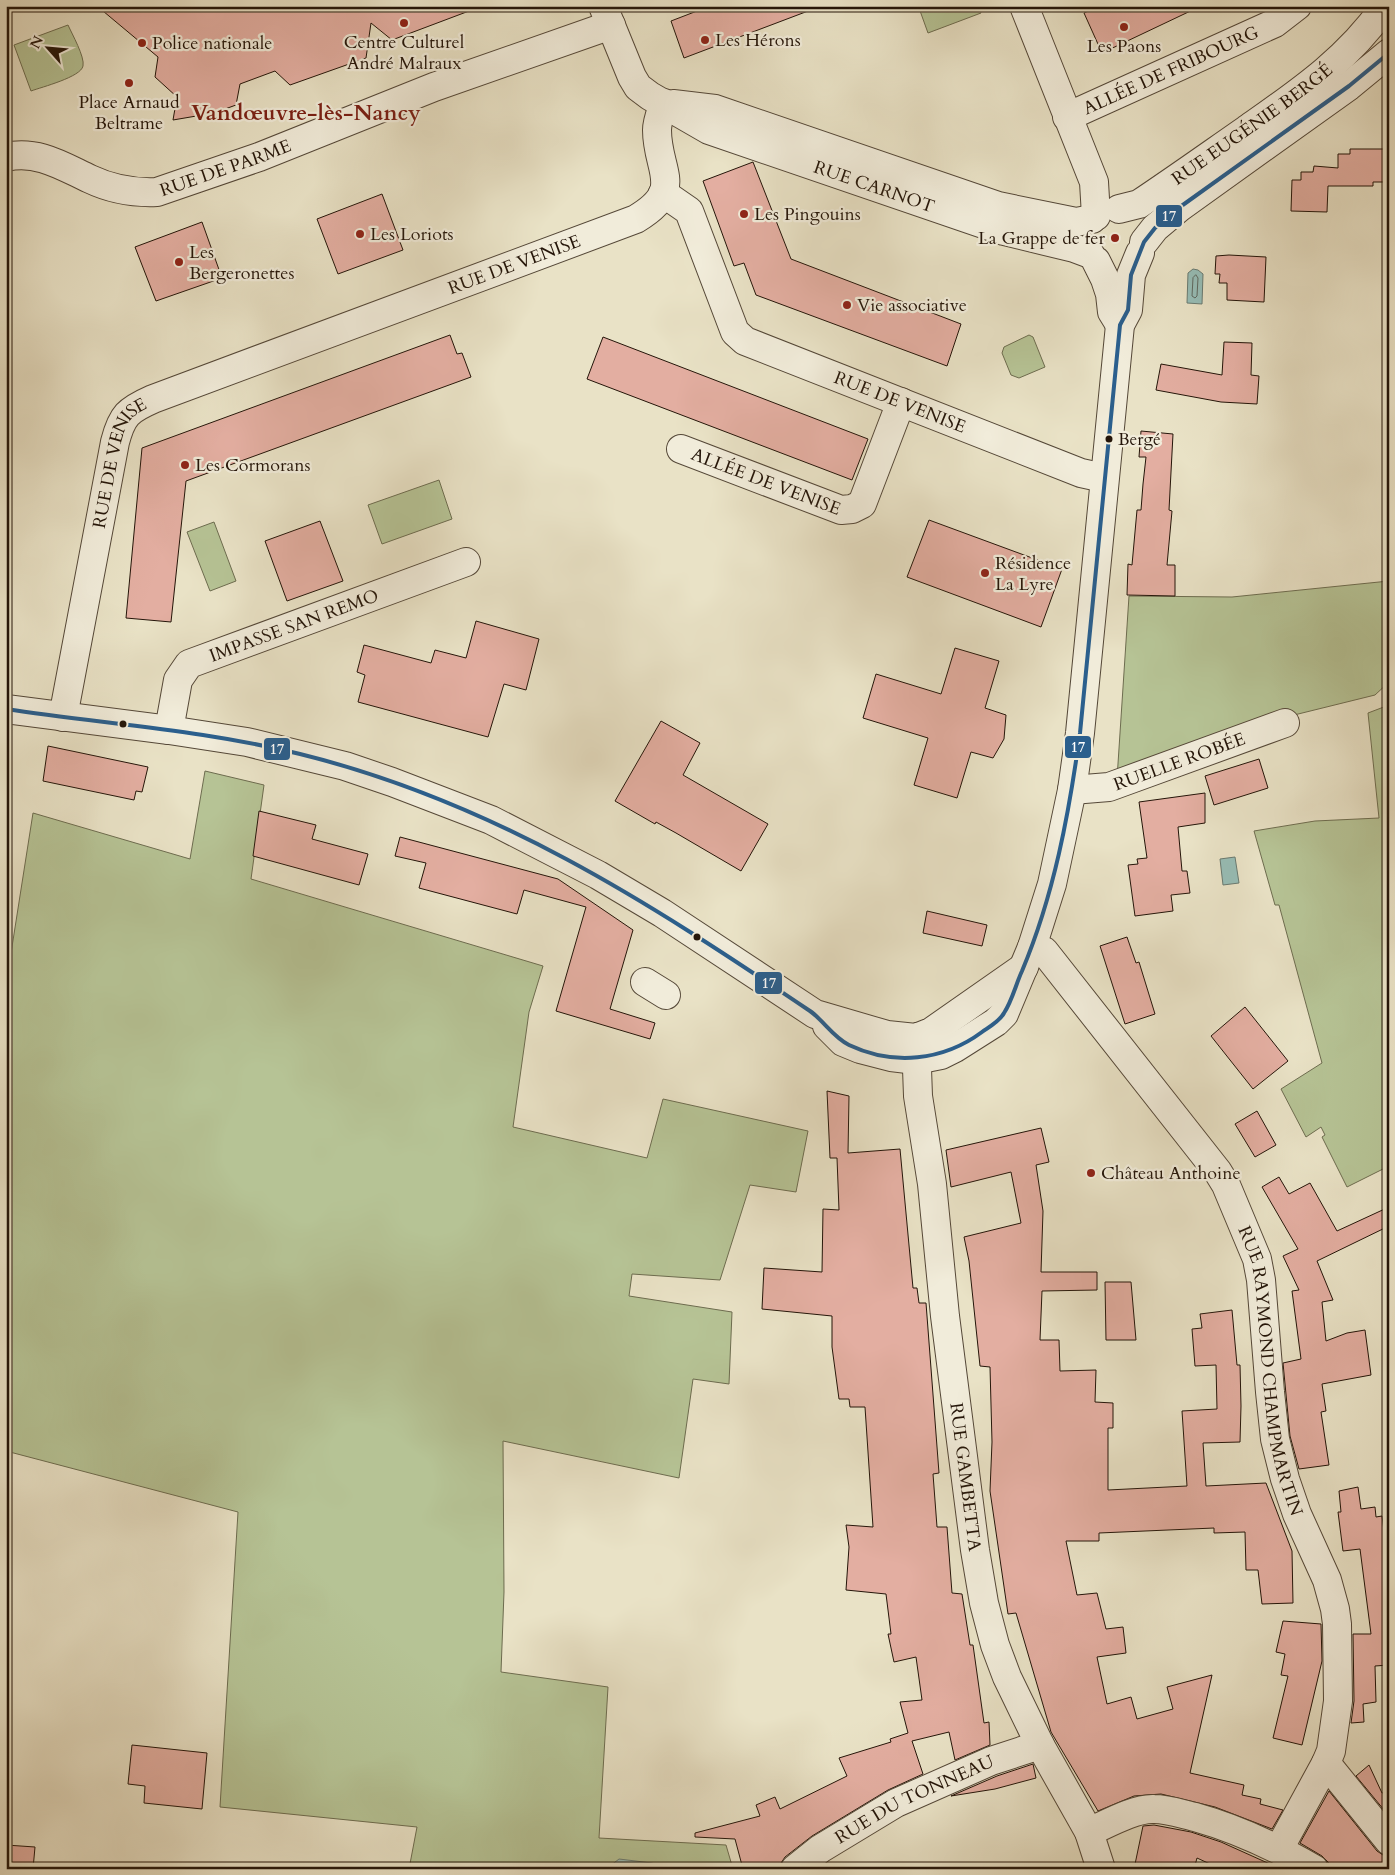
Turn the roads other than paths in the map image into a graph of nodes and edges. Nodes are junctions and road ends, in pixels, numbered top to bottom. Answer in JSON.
{"nodes":[{"id":1,"x":1024,"y":6,"type":"edge"},
{"id":2,"x":1297,"y":6,"type":"edge"},
{"id":3,"x":607,"y":16,"type":"edge"},
{"id":4,"x":1383,"y":21,"type":"edge"},
{"id":5,"x":1389,"y":54,"type":"edge"},
{"id":6,"x":664,"y":104,"type":"junction"},
{"id":7,"x":1067,"y":117,"type":"junction"},
{"id":8,"x":6,"y":156,"type":"edge"},
{"id":9,"x":663,"y":193,"type":"junction"},
{"id":10,"x":1102,"y":215,"type":"junction"},
{"id":11,"x":1142,"y":248,"type":"junction"},
{"id":12,"x":1093,"y":258,"type":"junction"},
{"id":13,"x":1120,"y":325,"type":"junction"},
{"id":14,"x":901,"y":402,"type":"junction"},
{"id":15,"x":681,"y":449,"type":"dead end"},
{"id":16,"x":1104,"y":478,"type":"junction"},
{"id":17,"x":466,"y":562,"type":"dead end"},
{"id":18,"x":6,"y":709,"type":"edge"},
{"id":19,"x":63,"y":717,"type":"junction"},
{"id":20,"x":1285,"y":723,"type":"dead end"},
{"id":21,"x":169,"y":730,"type":"junction"},
{"id":22,"x":1072,"y":790,"type":"junction"},
{"id":23,"x":1028,"y":957,"type":"junction"},
{"id":24,"x":916,"y":1049,"type":"junction"},
{"id":25,"x":1040,"y":1745,"type":"junction"},
{"id":26,"x":1326,"y":1763,"type":"junction"},
{"id":27,"x":1089,"y":1832,"type":"junction"},
{"id":28,"x":1389,"y":1841,"type":"edge"},
{"id":29,"x":1279,"y":1849,"type":"junction"},
{"id":30,"x":795,"y":1869,"type":"edge"},
{"id":31,"x":1101,"y":1869,"type":"edge"},
{"id":32,"x":1314,"y":1869,"type":"edge"}],
"edges":[{"from":1,"to":7,"type":"street","name":"ALLÉE DE FRIBOURG"},
{"from":2,"to":7,"type":"street","name":"ALLÉE DE FRIBOURG"},
{"from":3,"to":6,"type":"street","name":"RUE CARNOT"},
{"from":3,"to":8,"type":"street","name":"RUE DE PARME"},
{"from":4,"to":10,"type":"street","name":"RUE EUGÉNIE BERGÉ"},
{"from":5,"to":11,"type":"street","name":"RUE EUGÉNIE BERGÉ"},
{"from":6,"to":9,"type":"street"},
{"from":6,"to":10,"type":"street","name":"RUE CARNOT"},
{"from":6,"to":12,"type":"street","name":"RUE CARNOT"},
{"from":7,"to":10,"type":"street","name":"ALLÉE DE FRIBOURG"},
{"from":9,"to":14,"type":"street","name":"RUE DE VENISE"},
{"from":9,"to":19,"type":"street","name":"RUE DE VENISE"},
{"from":10,"to":11,"type":"street"},
{"from":10,"to":12,"type":"street"},
{"from":11,"to":12,"type":"street"},
{"from":11,"to":13,"type":"street","name":"RUE EUGÉNIE BERGÉ"},
{"from":12,"to":13,"type":"street","name":"RUE EUGÉNIE BERGÉ"},
{"from":13,"to":16,"type":"street","name":"RUE EUGÉNIE BERGÉ"},
{"from":14,"to":15,"type":"street","name":"ALLÉE DE VENISE"},
{"from":14,"to":16,"type":"street","name":"RUE DE VENISE"},
{"from":16,"to":22,"type":"street","name":"RUE EUGÉNIE BERGÉ"},
{"from":17,"to":21,"type":"street","name":"IMPASSE SAN REMO"},
{"from":18,"to":19,"type":"street"},
{"from":19,"to":21,"type":"street"},
{"from":20,"to":22,"type":"street","name":"RUELLE ROBÉE"},
{"from":21,"to":24,"type":"street"},
{"from":22,"to":23,"type":"street","name":"RUE EUGÉNIE BERGÉ"},
{"from":23,"to":24,"type":"street"},
{"from":23,"to":26,"type":"street","name":"RUE RAYMOND CHAMPMARTIN"},
{"from":24,"to":25,"type":"street","name":"RUE GAMBETTA"},
{"from":25,"to":27,"type":"street","name":"RUE GAMBETTA"},
{"from":25,"to":30,"type":"street","name":"RUE DU TONNEAU"},
{"from":26,"to":28,"type":"street"},
{"from":26,"to":29,"type":"street","name":"RUE RAYMOND CHAMPMARTIN"},
{"from":27,"to":29,"type":"street"},
{"from":27,"to":31,"type":"street","name":"RUE GAMBETTA"},
{"from":29,"to":32,"type":"street"}]}
